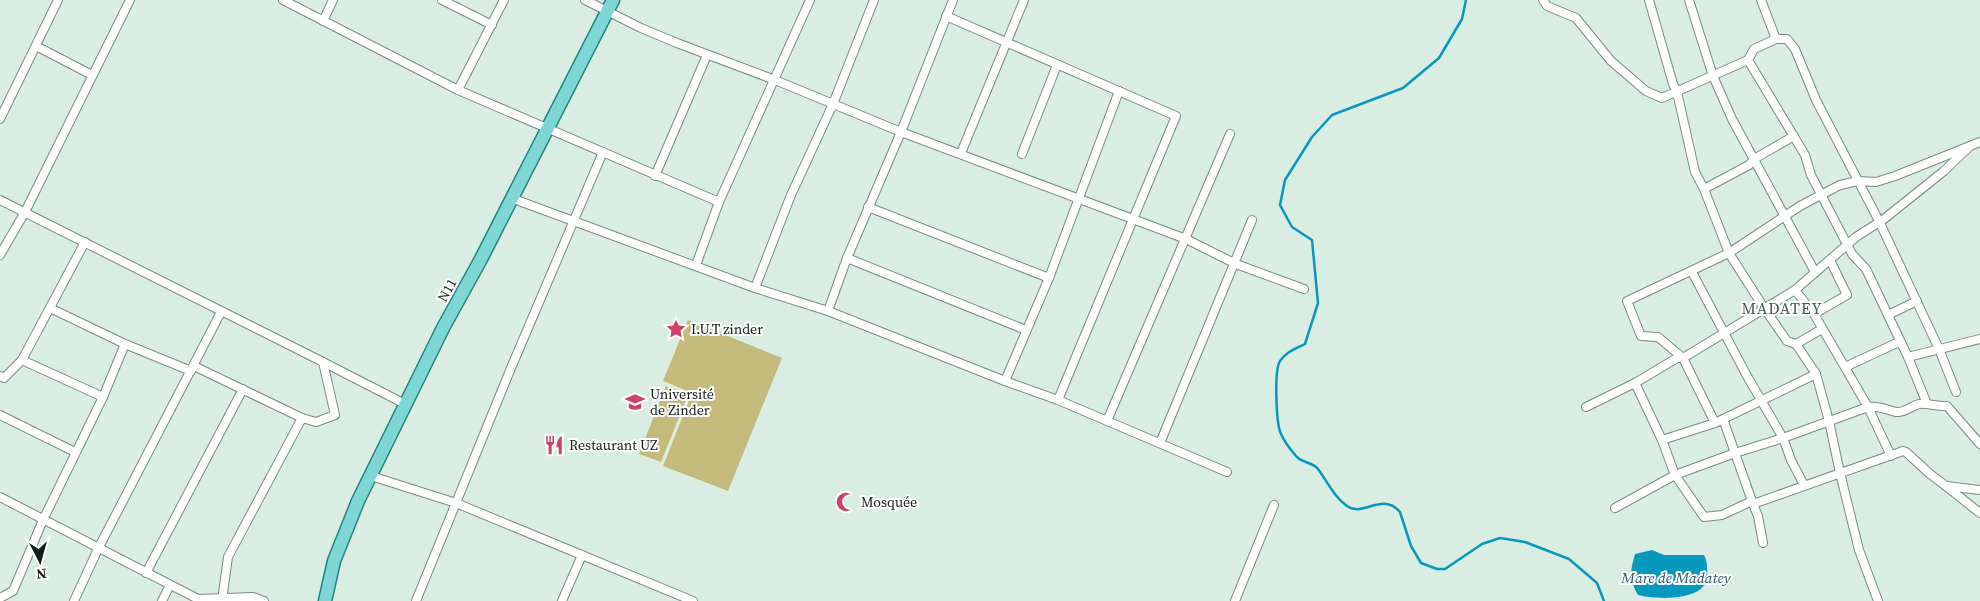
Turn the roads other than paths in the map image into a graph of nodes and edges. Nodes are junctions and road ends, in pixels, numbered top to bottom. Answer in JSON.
{"nodes":[{"id":1,"x":58,"y":0,"type":"edge"},
{"id":2,"x":130,"y":0,"type":"edge"},
{"id":3,"x":283,"y":0,"type":"edge"},
{"id":4,"x":333,"y":0,"type":"edge"},
{"id":5,"x":442,"y":0,"type":"edge"},
{"id":6,"x":504,"y":0,"type":"edge"},
{"id":7,"x":585,"y":0,"type":"edge"},
{"id":8,"x":810,"y":0,"type":"edge"},
{"id":9,"x":874,"y":0,"type":"edge"},
{"id":10,"x":952,"y":0,"type":"edge"},
{"id":11,"x":1024,"y":0,"type":"edge"},
{"id":12,"x":1543,"y":0,"type":"edge"},
{"id":13,"x":1649,"y":0,"type":"edge"},
{"id":14,"x":1689,"y":0,"type":"edge"},
{"id":15,"x":1761,"y":0,"type":"edge"},
{"id":16,"x":611,"y":6,"type":"edge"},
{"id":17,"x":946,"y":16,"type":"junction"},
{"id":18,"x":323,"y":20,"type":"junction"},
{"id":19,"x":492,"y":25,"type":"junction"},
{"id":20,"x":1776,"y":39,"type":"junction"},
{"id":21,"x":1008,"y":43,"type":"junction"},
{"id":22,"x":36,"y":46,"type":"junction"},
{"id":23,"x":707,"y":55,"type":"junction"},
{"id":24,"x":1748,"y":60,"type":"junction"},
{"id":25,"x":1057,"y":65,"type":"junction"},
{"id":26,"x":92,"y":75,"type":"junction"},
{"id":27,"x":1713,"y":76,"type":"junction"},
{"id":28,"x":775,"y":80,"type":"junction"},
{"id":29,"x":458,"y":90,"type":"junction"},
{"id":30,"x":1119,"y":91,"type":"junction"},
{"id":31,"x":1677,"y":92,"type":"junction"},
{"id":32,"x":833,"y":104,"type":"junction"},
{"id":33,"x":1,"y":114,"type":"edge"},
{"id":34,"x":547,"y":129,"type":"junction"},
{"id":35,"x":901,"y":132,"type":"junction"},
{"id":36,"x":1230,"y":134,"type":"dead end"},
{"id":37,"x":1794,"y":136,"type":"junction"},
{"id":38,"x":1980,"y":142,"type":"edge"},
{"id":39,"x":1970,"y":146,"type":"junction"},
{"id":40,"x":602,"y":152,"type":"junction"},
{"id":41,"x":961,"y":153,"type":"junction"},
{"id":42,"x":1022,"y":154,"type":"dead end"},
{"id":43,"x":1754,"y":159,"type":"junction"},
{"id":44,"x":655,"y":176,"type":"junction"},
{"id":45,"x":1858,"y":181,"type":"junction"},
{"id":46,"x":1704,"y":189,"type":"junction"},
{"id":47,"x":1822,"y":194,"type":"junction"},
{"id":48,"x":511,"y":198,"type":"junction"},
{"id":49,"x":0,"y":200,"type":"edge"},
{"id":50,"x":1079,"y":200,"type":"junction"},
{"id":51,"x":719,"y":202,"type":"junction"},
{"id":52,"x":868,"y":207,"type":"junction"},
{"id":53,"x":25,"y":212,"type":"junction"},
{"id":54,"x":1785,"y":217,"type":"junction"},
{"id":55,"x":1134,"y":219,"type":"junction"},
{"id":56,"x":1252,"y":220,"type":"dead end"},
{"id":57,"x":573,"y":221,"type":"junction"},
{"id":58,"x":1879,"y":221,"type":"junction"},
{"id":59,"x":1186,"y":240,"type":"junction"},
{"id":60,"x":85,"y":242,"type":"junction"},
{"id":61,"x":1849,"y":244,"type":"junction"},
{"id":62,"x":1729,"y":253,"type":"junction"},
{"id":63,"x":0,"y":255,"type":"edge"},
{"id":64,"x":847,"y":258,"type":"junction"},
{"id":65,"x":1830,"y":260,"type":"junction"},
{"id":66,"x":1236,"y":264,"type":"junction"},
{"id":67,"x":696,"y":265,"type":"junction"},
{"id":68,"x":1692,"y":272,"type":"junction"},
{"id":69,"x":1815,"y":272,"type":"junction"},
{"id":70,"x":1049,"y":278,"type":"junction"},
{"id":71,"x":755,"y":288,"type":"junction"},
{"id":72,"x":1304,"y":289,"type":"dead end"},
{"id":73,"x":1795,"y":290,"type":"junction"},
{"id":74,"x":1917,"y":301,"type":"junction"},
{"id":75,"x":50,"y":308,"type":"junction"},
{"id":76,"x":1764,"y":308,"type":"junction"},
{"id":77,"x":828,"y":311,"type":"junction"},
{"id":78,"x":221,"y":312,"type":"junction"},
{"id":79,"x":1814,"y":314,"type":"junction"},
{"id":80,"x":1888,"y":315,"type":"junction"},
{"id":81,"x":1822,"y":329,"type":"junction"},
{"id":82,"x":1026,"y":330,"type":"junction"},
{"id":83,"x":1725,"y":333,"type":"junction"},
{"id":84,"x":1980,"y":339,"type":"edge"},
{"id":85,"x":1900,"y":342,"type":"junction"},
{"id":86,"x":125,"y":344,"type":"junction"},
{"id":87,"x":1796,"y":344,"type":"junction"},
{"id":88,"x":1939,"y":349,"type":"junction"},
{"id":89,"x":1684,"y":358,"type":"junction"},
{"id":90,"x":1908,"y":358,"type":"junction"},
{"id":91,"x":22,"y":360,"type":"junction"},
{"id":92,"x":323,"y":362,"type":"junction"},
{"id":93,"x":1845,"y":367,"type":"junction"},
{"id":94,"x":192,"y":368,"type":"junction"},
{"id":95,"x":1816,"y":374,"type":"junction"},
{"id":96,"x":0,"y":376,"type":"edge"},
{"id":97,"x":1005,"y":381,"type":"junction"},
{"id":98,"x":1634,"y":383,"type":"junction"},
{"id":99,"x":243,"y":389,"type":"junction"},
{"id":100,"x":1956,"y":392,"type":"dead end"},
{"id":101,"x":103,"y":397,"type":"junction"},
{"id":102,"x":1058,"y":400,"type":"junction"},
{"id":103,"x":1762,"y":400,"type":"junction"},
{"id":104,"x":405,"y":404,"type":"junction"},
{"id":105,"x":1927,"y":404,"type":"junction"},
{"id":106,"x":1586,"y":407,"type":"dead end"},
{"id":107,"x":1868,"y":407,"type":"junction"},
{"id":108,"x":0,"y":415,"type":"edge"},
{"id":109,"x":302,"y":418,"type":"junction"},
{"id":110,"x":1107,"y":421,"type":"junction"},
{"id":111,"x":1719,"y":421,"type":"junction"},
{"id":112,"x":1829,"y":421,"type":"junction"},
{"id":113,"x":1783,"y":438,"type":"junction"},
{"id":114,"x":1662,"y":440,"type":"junction"},
{"id":115,"x":1160,"y":443,"type":"junction"},
{"id":116,"x":1980,"y":444,"type":"edge"},
{"id":117,"x":75,"y":452,"type":"junction"},
{"id":118,"x":1735,"y":453,"type":"junction"},
{"id":119,"x":1891,"y":456,"type":"junction"},
{"id":120,"x":1227,"y":472,"type":"dead end"},
{"id":121,"x":1840,"y":473,"type":"junction"},
{"id":122,"x":1675,"y":475,"type":"junction"},
{"id":123,"x":371,"y":476,"type":"junction"},
{"id":124,"x":1804,"y":485,"type":"junction"},
{"id":125,"x":1946,"y":486,"type":"junction"},
{"id":126,"x":1980,"y":490,"type":"edge"},
{"id":127,"x":0,"y":497,"type":"edge"},
{"id":128,"x":456,"y":503,"type":"junction"},
{"id":129,"x":1753,"y":503,"type":"junction"},
{"id":130,"x":1274,"y":505,"type":"dead end"},
{"id":131,"x":1615,"y":508,"type":"dead end"},
{"id":132,"x":1980,"y":513,"type":"edge"},
{"id":133,"x":43,"y":520,"type":"junction"},
{"id":134,"x":1763,"y":543,"type":"dead end"},
{"id":135,"x":98,"y":549,"type":"junction"},
{"id":136,"x":582,"y":555,"type":"junction"},
{"id":137,"x":146,"y":573,"type":"junction"},
{"id":138,"x":170,"y":585,"type":"junction"},
{"id":139,"x":0,"y":598,"type":"edge"},
{"id":140,"x":222,"y":599,"type":"edge"},
{"id":141,"x":74,"y":601,"type":"edge"},
{"id":142,"x":162,"y":601,"type":"edge"},
{"id":143,"x":264,"y":601,"type":"edge"},
{"id":144,"x":325,"y":601,"type":"edge"},
{"id":145,"x":416,"y":601,"type":"edge"},
{"id":146,"x":562,"y":601,"type":"edge"},
{"id":147,"x":693,"y":601,"type":"edge"},
{"id":148,"x":1236,"y":601,"type":"edge"},
{"id":149,"x":1878,"y":601,"type":"edge"}],
"edges":[{"from":1,"to":22,"type":"street"},
{"from":2,"to":26,"type":"street"},
{"from":3,"to":18,"type":"street"},
{"from":4,"to":18,"type":"street"},
{"from":5,"to":19,"type":"street"},
{"from":6,"to":19,"type":"street"},
{"from":7,"to":16,"type":"street"},
{"from":8,"to":28,"type":"street"},
{"from":9,"to":32,"type":"street"},
{"from":10,"to":17,"type":"street"},
{"from":11,"to":21,"type":"street"},
{"from":12,"to":31,"type":"street"},
{"from":13,"to":31,"type":"street"},
{"from":14,"to":27,"type":"street"},
{"from":15,"to":20,"type":"street"},
{"from":16,"to":23,"type":"street"},
{"from":16,"to":34,"type":"main road","name":"N11"},
{"from":17,"to":21,"type":"street"},
{"from":17,"to":35,"type":"street"},
{"from":18,"to":29,"type":"street"},
{"from":19,"to":29,"type":"street"},
{"from":20,"to":24,"type":"street"},
{"from":20,"to":45,"type":"street"},
{"from":21,"to":25,"type":"street"},
{"from":21,"to":41,"type":"street"},
{"from":22,"to":26,"type":"street"},
{"from":22,"to":33,"type":"street"},
{"from":23,"to":28,"type":"street"},
{"from":23,"to":44,"type":"street"},
{"from":24,"to":27,"type":"street"},
{"from":24,"to":37,"type":"street"},
{"from":25,"to":30,"type":"street"},
{"from":25,"to":42,"type":"street"},
{"from":26,"to":53,"type":"street"},
{"from":27,"to":31,"type":"street"},
{"from":27,"to":43,"type":"street"},
{"from":28,"to":32,"type":"street"},
{"from":28,"to":51,"type":"street"},
{"from":29,"to":34,"type":"street"},
{"from":30,"to":50,"type":"street"},
{"from":30,"to":55,"type":"street"},
{"from":31,"to":46,"type":"street"},
{"from":32,"to":35,"type":"street"},
{"from":32,"to":71,"type":"street"},
{"from":34,"to":40,"type":"street"},
{"from":34,"to":48,"type":"main road","name":"N11"},
{"from":35,"to":41,"type":"street"},
{"from":35,"to":52,"type":"street"},
{"from":36,"to":59,"type":"street"},
{"from":37,"to":43,"type":"street"},
{"from":37,"to":47,"type":"street"},
{"from":38,"to":39,"type":"street"},
{"from":39,"to":45,"type":"street"},
{"from":39,"to":58,"type":"street"},
{"from":40,"to":44,"type":"street"},
{"from":40,"to":57,"type":"street"},
{"from":41,"to":50,"type":"street"},
{"from":43,"to":46,"type":"street"},
{"from":43,"to":54,"type":"street"},
{"from":44,"to":51,"type":"street"},
{"from":45,"to":47,"type":"street"},
{"from":45,"to":58,"type":"street"},
{"from":46,"to":62,"type":"street"},
{"from":47,"to":54,"type":"street"},
{"from":47,"to":61,"type":"street"},
{"from":48,"to":57,"type":"street"},
{"from":48,"to":104,"type":"main road","name":"N11"},
{"from":49,"to":53,"type":"street"},
{"from":50,"to":55,"type":"street"},
{"from":50,"to":70,"type":"street"},
{"from":51,"to":67,"type":"street"},
{"from":52,"to":64,"type":"street"},
{"from":52,"to":70,"type":"street"},
{"from":53,"to":60,"type":"street"},
{"from":53,"to":63,"type":"street"},
{"from":54,"to":62,"type":"street"},
{"from":54,"to":69,"type":"street"},
{"from":55,"to":59,"type":"street"},
{"from":55,"to":102,"type":"street"},
{"from":56,"to":66,"type":"street"},
{"from":57,"to":67,"type":"street"},
{"from":57,"to":128,"type":"street"},
{"from":58,"to":61,"type":"street"},
{"from":58,"to":74,"type":"street"},
{"from":59,"to":66,"type":"street"},
{"from":59,"to":110,"type":"street"},
{"from":60,"to":75,"type":"street"},
{"from":60,"to":78,"type":"street"},
{"from":61,"to":65,"type":"street"},
{"from":61,"to":80,"type":"street"},
{"from":62,"to":68,"type":"street"},
{"from":62,"to":76,"type":"street"},
{"from":64,"to":77,"type":"street"},
{"from":64,"to":82,"type":"street"},
{"from":65,"to":69,"type":"street"},
{"from":65,"to":79,"type":"street"},
{"from":66,"to":72,"type":"street"},
{"from":66,"to":115,"type":"street"},
{"from":67,"to":71,"type":"street"},
{"from":68,"to":83,"type":"street"},
{"from":68,"to":89,"type":"street"},
{"from":69,"to":73,"type":"street"},
{"from":70,"to":82,"type":"street"},
{"from":71,"to":77,"type":"street"},
{"from":73,"to":76,"type":"street"},
{"from":73,"to":79,"type":"street"},
{"from":74,"to":80,"type":"street"},
{"from":74,"to":88,"type":"street"},
{"from":75,"to":86,"type":"street"},
{"from":75,"to":91,"type":"street"},
{"from":76,"to":83,"type":"street"},
{"from":76,"to":87,"type":"street"},
{"from":77,"to":97,"type":"street"},
{"from":78,"to":92,"type":"street"},
{"from":78,"to":94,"type":"street"},
{"from":79,"to":81,"type":"street"},
{"from":80,"to":85,"type":"street"},
{"from":81,"to":87,"type":"street"},
{"from":81,"to":93,"type":"street"},
{"from":82,"to":97,"type":"street"},
{"from":83,"to":89,"type":"street"},
{"from":83,"to":103,"type":"street"},
{"from":84,"to":88,"type":"street"},
{"from":85,"to":90,"type":"street"},
{"from":85,"to":93,"type":"street"},
{"from":86,"to":94,"type":"street"},
{"from":86,"to":101,"type":"street"},
{"from":87,"to":95,"type":"street"},
{"from":88,"to":90,"type":"street"},
{"from":88,"to":100,"type":"street"},
{"from":89,"to":98,"type":"street"},
{"from":89,"to":111,"type":"street"},
{"from":90,"to":105,"type":"street"},
{"from":91,"to":96,"type":"street"},
{"from":91,"to":101,"type":"street"},
{"from":92,"to":104,"type":"street"},
{"from":92,"to":109,"type":"street"},
{"from":93,"to":107,"type":"street"},
{"from":94,"to":99,"type":"street"},
{"from":94,"to":135,"type":"street"},
{"from":95,"to":103,"type":"street"},
{"from":95,"to":112,"type":"street"},
{"from":97,"to":102,"type":"street"},
{"from":98,"to":106,"type":"street"},
{"from":98,"to":114,"type":"street"},
{"from":99,"to":109,"type":"street"},
{"from":99,"to":137,"type":"street"},
{"from":101,"to":117,"type":"street"},
{"from":102,"to":110,"type":"street"},
{"from":103,"to":111,"type":"street"},
{"from":103,"to":113,"type":"street"},
{"from":104,"to":123,"type":"main road","name":"N11"},
{"from":105,"to":107,"type":"street"},
{"from":105,"to":116,"type":"street"},
{"from":107,"to":112,"type":"street"},
{"from":107,"to":119,"type":"street"},
{"from":108,"to":117,"type":"street"},
{"from":109,"to":140,"type":"street"},
{"from":110,"to":115,"type":"street"},
{"from":111,"to":114,"type":"street"},
{"from":111,"to":118,"type":"street"},
{"from":112,"to":113,"type":"street"},
{"from":112,"to":121,"type":"street"},
{"from":113,"to":118,"type":"street"},
{"from":113,"to":124,"type":"street"},
{"from":114,"to":122,"type":"street"},
{"from":115,"to":120,"type":"street"},
{"from":117,"to":133,"type":"street"},
{"from":118,"to":122,"type":"street"},
{"from":118,"to":129,"type":"street"},
{"from":119,"to":121,"type":"street"},
{"from":119,"to":125,"type":"street"},
{"from":121,"to":124,"type":"street"},
{"from":121,"to":149,"type":"street"},
{"from":122,"to":129,"type":"street"},
{"from":122,"to":131,"type":"street"},
{"from":123,"to":128,"type":"street"},
{"from":123,"to":144,"type":"main road","name":"N11"},
{"from":124,"to":129,"type":"street"},
{"from":125,"to":126,"type":"street"},
{"from":125,"to":132,"type":"street"},
{"from":127,"to":133,"type":"street"},
{"from":128,"to":136,"type":"street"},
{"from":128,"to":145,"type":"street"},
{"from":129,"to":134,"type":"street"},
{"from":130,"to":148,"type":"street"},
{"from":133,"to":135,"type":"street"},
{"from":133,"to":139,"type":"street"},
{"from":135,"to":137,"type":"street"},
{"from":135,"to":141,"type":"street"},
{"from":136,"to":146,"type":"street"},
{"from":136,"to":147,"type":"street"},
{"from":137,"to":138,"type":"street"},
{"from":138,"to":140,"type":"street"},
{"from":138,"to":142,"type":"street"},
{"from":140,"to":143,"type":"street"}]}
